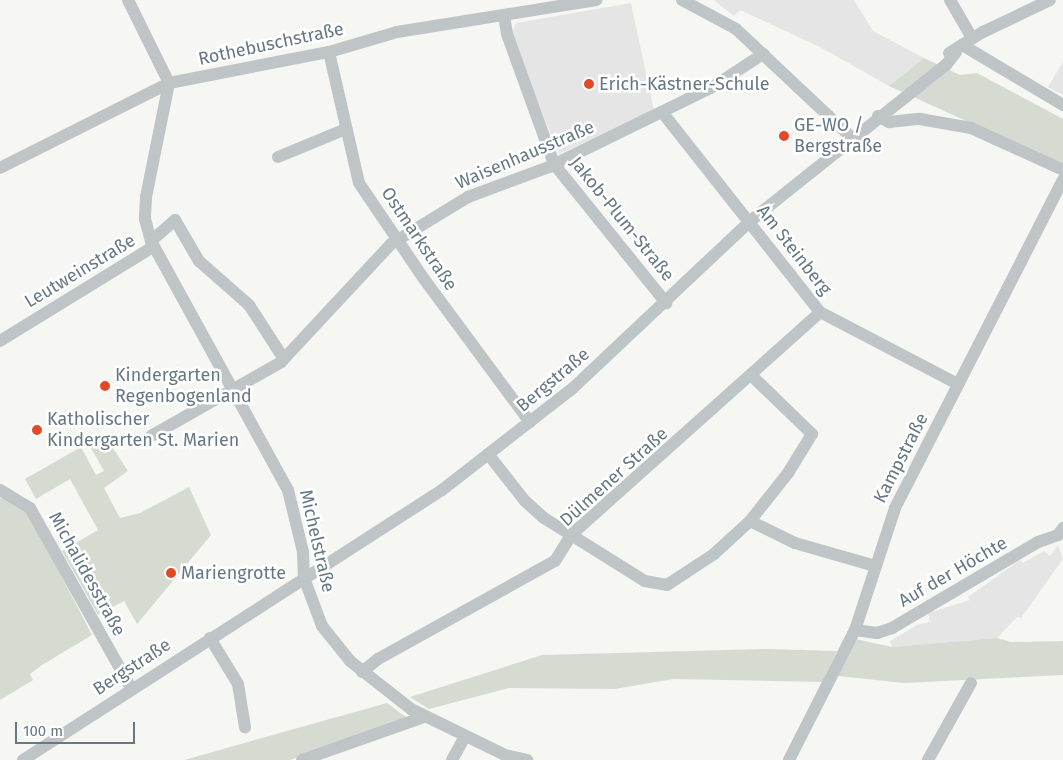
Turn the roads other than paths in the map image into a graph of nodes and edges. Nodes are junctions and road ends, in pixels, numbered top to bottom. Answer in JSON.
{"nodes":[{"id":1,"x":128,"y":0,"type":"edge"},
{"id":2,"x":596,"y":0,"type":"edge"},
{"id":3,"x":682,"y":0,"type":"edge"},
{"id":4,"x":950,"y":0,"type":"edge"},
{"id":5,"x":1050,"y":0,"type":"edge"},
{"id":6,"x":504,"y":15,"type":"junction"},
{"id":7,"x":964,"y":45,"type":"junction"},
{"id":8,"x":329,"y":52,"type":"junction"},
{"id":9,"x":762,"y":54,"type":"junction"},
{"id":10,"x":169,"y":83,"type":"junction"},
{"id":11,"x":1063,"y":105,"type":"edge"},
{"id":12,"x":662,"y":112,"type":"junction"},
{"id":13,"x":882,"y":113,"type":"junction"},
{"id":14,"x":346,"y":129,"type":"junction"},
{"id":15,"x":852,"y":138,"type":"junction"},
{"id":16,"x":278,"y":157,"type":"dead end"},
{"id":17,"x":554,"y":164,"type":"junction"},
{"id":18,"x":0,"y":168,"type":"edge"},
{"id":19,"x":1063,"y":170,"type":"edge"},
{"id":20,"x":1063,"y":179,"type":"edge"},
{"id":21,"x":749,"y":222,"type":"junction"},
{"id":22,"x":398,"y":242,"type":"junction"},
{"id":23,"x":152,"y":244,"type":"junction"},
{"id":24,"x":666,"y":303,"type":"junction"},
{"id":25,"x":820,"y":312,"type":"junction"},
{"id":26,"x":0,"y":341,"type":"edge"},
{"id":27,"x":284,"y":359,"type":"junction"},
{"id":28,"x":752,"y":376,"type":"junction"},
{"id":29,"x":958,"y":384,"type":"junction"},
{"id":30,"x":234,"y":391,"type":"junction"},
{"id":31,"x":530,"y":422,"type":"junction"},
{"id":32,"x":151,"y":436,"type":"dead end"},
{"id":33,"x":488,"y":454,"type":"junction"},
{"id":34,"x":0,"y":490,"type":"edge"},
{"id":35,"x":750,"y":521,"type":"junction"},
{"id":36,"x":1063,"y":528,"type":"edge"},
{"id":37,"x":571,"y":535,"type":"junction"},
{"id":38,"x":875,"y":566,"type":"junction"},
{"id":39,"x":304,"y":578,"type":"junction"},
{"id":40,"x":856,"y":630,"type":"junction"},
{"id":41,"x":210,"y":638,"type":"junction"},
{"id":42,"x":362,"y":672,"type":"junction"},
{"id":43,"x":970,"y":683,"type":"dead end"},
{"id":44,"x":131,"y":688,"type":"junction"},
{"id":45,"x":424,"y":717,"type":"junction"},
{"id":46,"x":245,"y":727,"type":"dead end"},
{"id":47,"x":465,"y":737,"type":"junction"},
{"id":48,"x":23,"y":760,"type":"edge"},
{"id":49,"x":302,"y":760,"type":"edge"},
{"id":50,"x":452,"y":760,"type":"edge"},
{"id":51,"x":527,"y":760,"type":"edge"},
{"id":52,"x":789,"y":760,"type":"edge"},
{"id":53,"x":929,"y":760,"type":"edge"},
{"id":54,"x":935,"y":760,"type":"edge"}],
"edges":[{"from":1,"to":10,"type":"street"},
{"from":2,"to":6,"type":"street","name":"Rothebuschstraße"},
{"from":3,"to":9,"type":"street"},
{"from":4,"to":7,"type":"street"},
{"from":5,"to":7,"type":"street","name":"Bergstraße"},
{"from":6,"to":8,"type":"street","name":"Rothebuschstraße"},
{"from":6,"to":17,"type":"street","name":"Jakob-Plum-Straße"},
{"from":7,"to":11,"type":"street"},
{"from":7,"to":13,"type":"street","name":"Bergstraße"},
{"from":8,"to":10,"type":"street","name":"Rothebuschstraße"},
{"from":8,"to":14,"type":"street","name":"Ostmarkstraße"},
{"from":9,"to":12,"type":"street","name":"Waisenhausstraße"},
{"from":9,"to":15,"type":"street"},
{"from":10,"to":18,"type":"street","name":"Rothebuschstraße"},
{"from":10,"to":23,"type":"street","name":"Michelstraße"},
{"from":12,"to":17,"type":"street","name":"Waisenhausstraße"},
{"from":12,"to":21,"type":"street","name":"Am Steinberg"},
{"from":13,"to":15,"type":"street","name":"Bergstraße"},
{"from":13,"to":19,"type":"street"},
{"from":14,"to":16,"type":"street"},
{"from":14,"to":22,"type":"street","name":"Ostmarkstraße"},
{"from":15,"to":21,"type":"street","name":"Bergstraße"},
{"from":17,"to":22,"type":"street","name":"Waisenhausstraße"},
{"from":17,"to":24,"type":"street","name":"Jakob-Plum-Straße"},
{"from":20,"to":29,"type":"street","name":"Kampstraße"},
{"from":21,"to":24,"type":"street","name":"Bergstraße"},
{"from":21,"to":25,"type":"street","name":"Am Steinberg"},
{"from":22,"to":27,"type":"street","name":"Waisenhausstraße"},
{"from":22,"to":31,"type":"street","name":"Ostmarkstraße"},
{"from":23,"to":26,"type":"street","name":"Leutweinstraße"},
{"from":23,"to":27,"type":"street","name":"Leutweinstraße"},
{"from":23,"to":30,"type":"street","name":"Michelstraße"},
{"from":24,"to":31,"type":"street","name":"Bergstraße"},
{"from":25,"to":28,"type":"street","name":"Dülmener Straße"},
{"from":25,"to":29,"type":"street","name":"Am Steinberg"},
{"from":27,"to":30,"type":"street","name":"Waisenhausstraße"},
{"from":28,"to":35,"type":"street"},
{"from":28,"to":37,"type":"street","name":"Dülmener Straße"},
{"from":29,"to":38,"type":"street","name":"Kampstraße"},
{"from":30,"to":32,"type":"street","name":"Waisenhausstraße"},
{"from":30,"to":39,"type":"street","name":"Michelstraße"},
{"from":31,"to":33,"type":"street","name":"Bergstraße"},
{"from":33,"to":37,"type":"street"},
{"from":33,"to":39,"type":"street","name":"Bergstraße"},
{"from":34,"to":44,"type":"street","name":"Michalidesstraße"},
{"from":35,"to":37,"type":"street"},
{"from":35,"to":38,"type":"street"},
{"from":36,"to":40,"type":"street","name":"Auf der Höchte"},
{"from":37,"to":42,"type":"street","name":"Dülmener Straße"},
{"from":38,"to":40,"type":"street","name":"Kampstraße"},
{"from":39,"to":41,"type":"street","name":"Bergstraße"},
{"from":39,"to":42,"type":"street","name":"Michelstraße"},
{"from":40,"to":52,"type":"street","name":"Kampstraße"},
{"from":41,"to":44,"type":"street","name":"Bergstraße"},
{"from":41,"to":46,"type":"street"},
{"from":42,"to":45,"type":"street","name":"Michelstraße"},
{"from":43,"to":53,"type":"street"},
{"from":44,"to":48,"type":"street","name":"Bergstraße"},
{"from":45,"to":47,"type":"street","name":"Michelstraße"},
{"from":45,"to":49,"type":"street"},
{"from":47,"to":50,"type":"street"},
{"from":47,"to":51,"type":"street","name":"Michelstraße"},
{"from":53,"to":54,"type":"street"}]}
